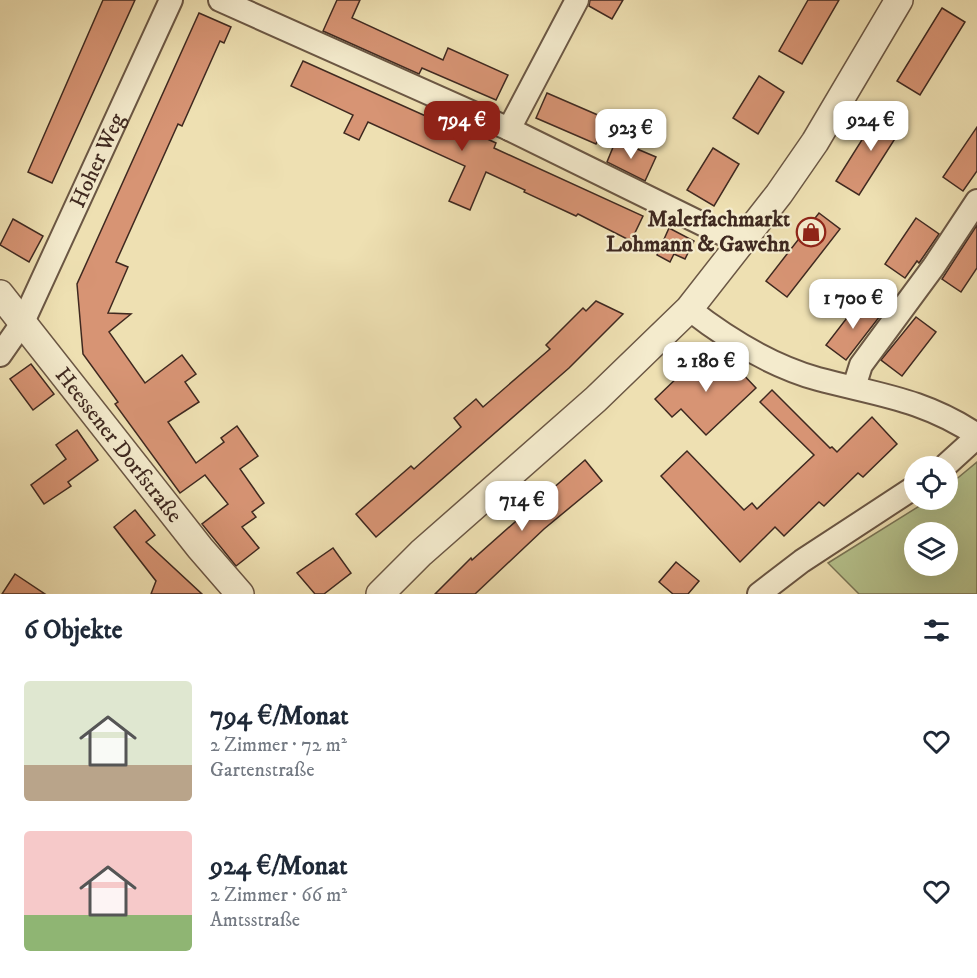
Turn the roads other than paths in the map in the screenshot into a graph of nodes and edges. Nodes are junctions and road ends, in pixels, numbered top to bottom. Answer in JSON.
{"nodes":[{"id":1,"x":171,"y":0,"type":"edge"},
{"id":2,"x":220,"y":0,"type":"edge"},
{"id":3,"x":577,"y":0,"type":"edge"},
{"id":4,"x":899,"y":0,"type":"edge"},
{"id":5,"x":508,"y":129,"type":"junction"},
{"id":6,"x":977,"y":201,"type":"edge"},
{"id":7,"x":741,"y":243,"type":"junction"},
{"id":8,"x":0,"y":294,"type":"edge"},
{"id":9,"x":689,"y":309,"type":"junction"},
{"id":10,"x":23,"y":322,"type":"junction"},
{"id":11,"x":0,"y":355,"type":"edge"},
{"id":12,"x":854,"y":387,"type":"junction"},
{"id":13,"x":977,"y":436,"type":"edge"},
{"id":14,"x":956,"y":456,"type":"edge"},
{"id":15,"x":904,"y":494,"type":"edge"},
{"id":16,"x":240,"y":594,"type":"edge"},
{"id":17,"x":380,"y":594,"type":"edge"},
{"id":18,"x":759,"y":594,"type":"edge"}],
"edges":[{"from":1,"to":10,"type":"street","name":"Hoher Weg"},
{"from":2,"to":5,"type":"street"},
{"from":3,"to":5,"type":"street"},
{"from":4,"to":7,"type":"street"},
{"from":5,"to":7,"type":"street"},
{"from":6,"to":12,"type":"street"},
{"from":7,"to":9,"type":"street"},
{"from":8,"to":10,"type":"street","name":"Heessener Dorfstraße"},
{"from":9,"to":12,"type":"street"},
{"from":9,"to":17,"type":"street"},
{"from":10,"to":11,"type":"street","name":"Hoher Weg"},
{"from":10,"to":16,"type":"street","name":"Heessener Dorfstraße"},
{"from":12,"to":13,"type":"street"},
{"from":13,"to":14,"type":"street"},
{"from":15,"to":18,"type":"street"}]}
